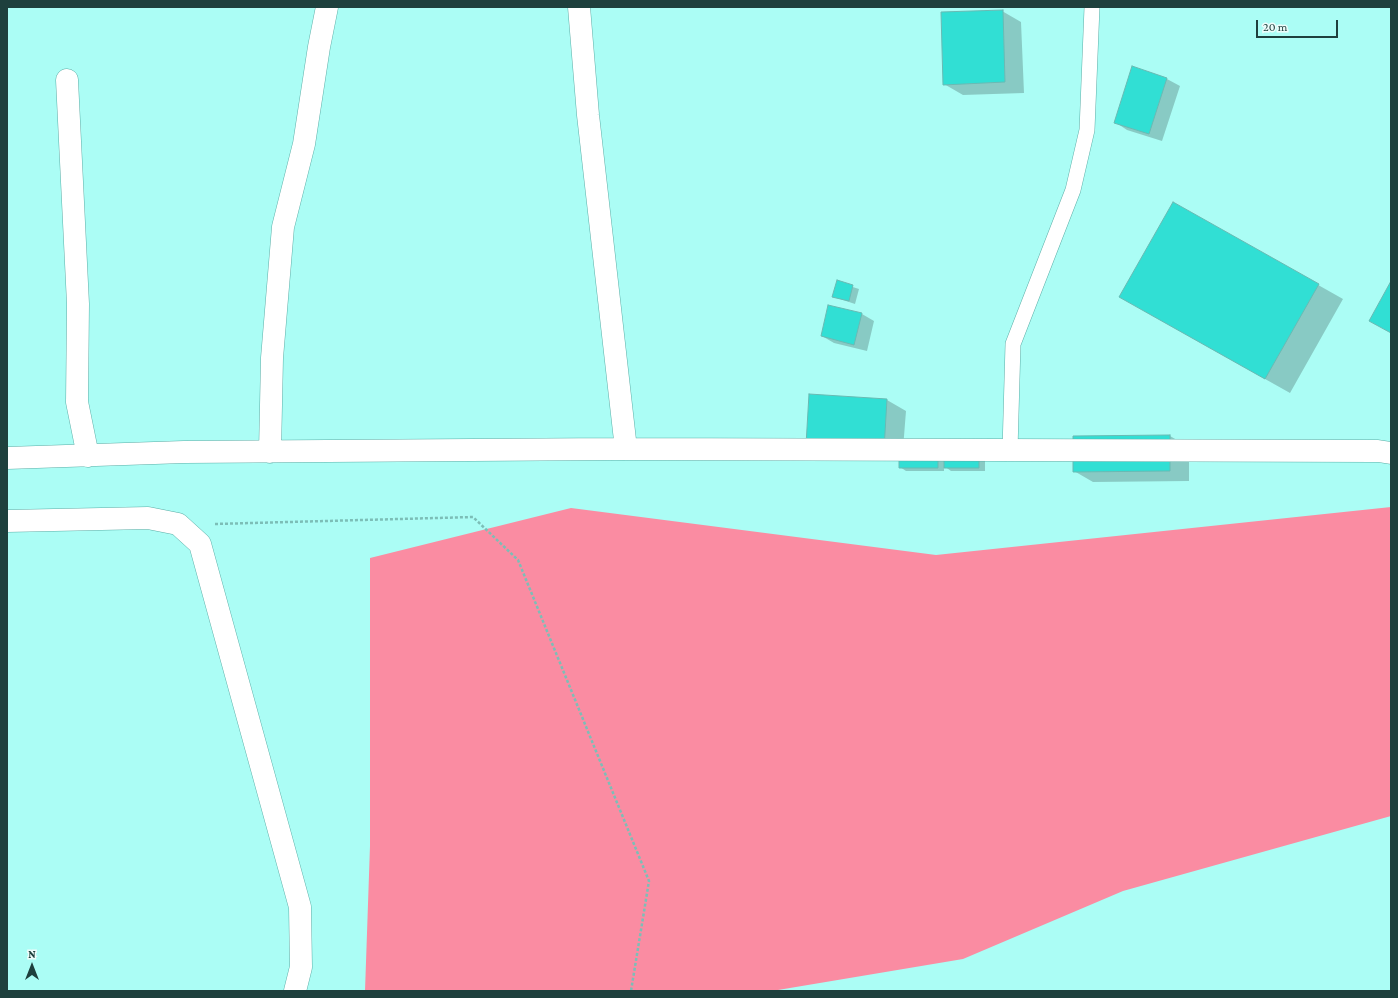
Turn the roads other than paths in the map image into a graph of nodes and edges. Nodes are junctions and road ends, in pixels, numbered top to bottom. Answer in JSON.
{"nodes":[{"id":1,"x":327,"y":7,"type":"edge"},
{"id":2,"x":579,"y":7,"type":"edge"},
{"id":3,"x":1092,"y":7,"type":"edge"},
{"id":4,"x":67,"y":80,"type":"dead end"},
{"id":5,"x":626,"y":448,"type":"junction"},
{"id":6,"x":1010,"y":450,"type":"junction"},
{"id":7,"x":270,"y":452,"type":"junction"},
{"id":8,"x":1391,"y":452,"type":"edge"},
{"id":9,"x":88,"y":456,"type":"junction"},
{"id":10,"x":7,"y":458,"type":"edge"},
{"id":11,"x":7,"y":521,"type":"edge"},
{"id":12,"x":295,"y":991,"type":"edge"}],
"edges":[{"from":1,"to":7,"type":"street"},
{"from":2,"to":5,"type":"street"},
{"from":3,"to":6,"type":"lane"},
{"from":4,"to":9,"type":"street"},
{"from":5,"to":6,"type":"street"},
{"from":5,"to":7,"type":"street"},
{"from":6,"to":8,"type":"street"},
{"from":7,"to":9,"type":"street"},
{"from":9,"to":10,"type":"street"},
{"from":11,"to":12,"type":"street"}]}
